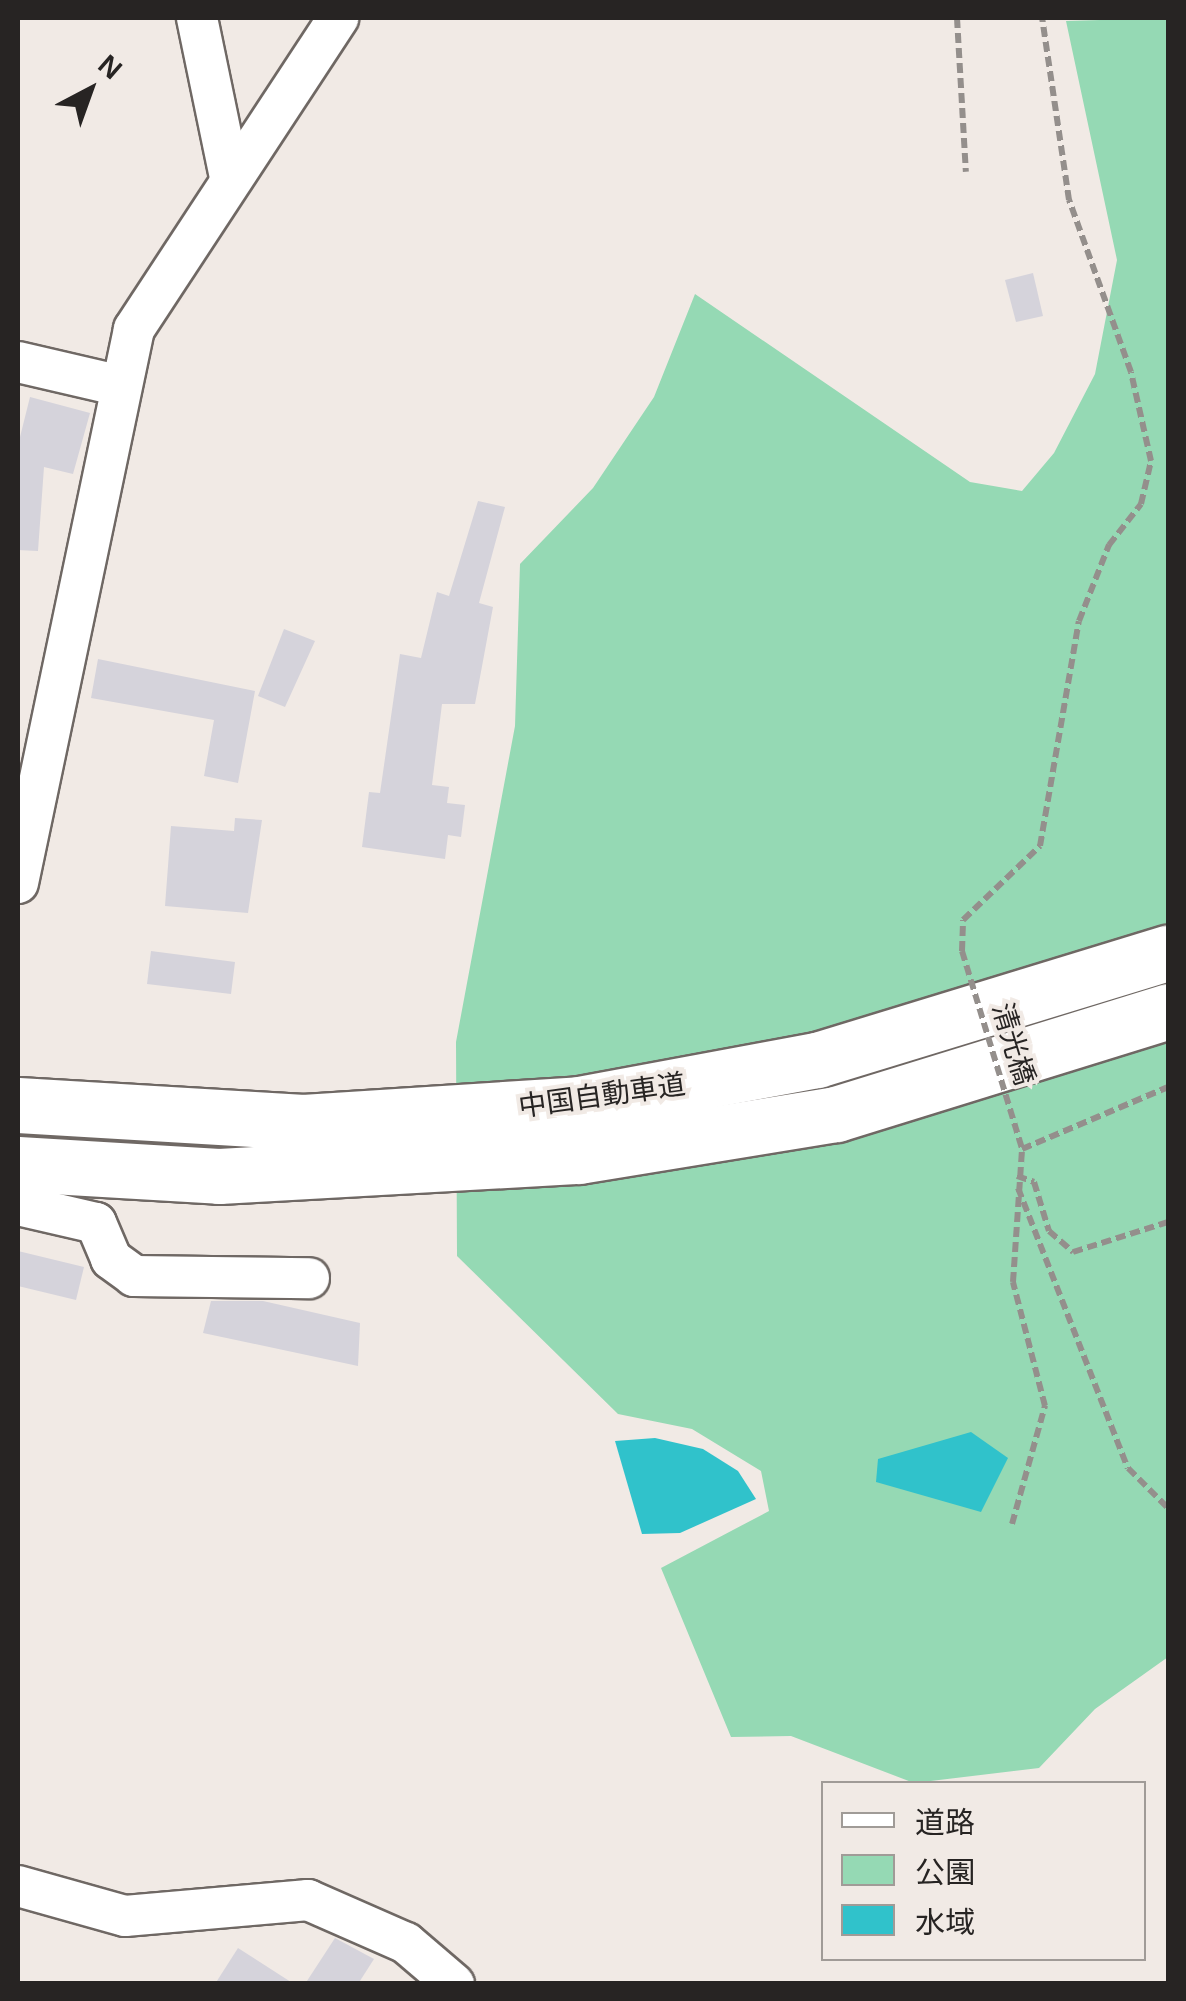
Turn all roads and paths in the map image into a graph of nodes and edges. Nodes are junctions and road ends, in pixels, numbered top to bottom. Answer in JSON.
{"nodes":[{"id":1,"x":197,"y":18,"type":"edge"},
{"id":2,"x":338,"y":18,"type":"edge"},
{"id":3,"x":957,"y":18,"type":"edge"},
{"id":4,"x":1042,"y":18,"type":"edge"},
{"id":5,"x":966,"y":172,"type":"dead end"},
{"id":6,"x":230,"y":178,"type":"junction"},
{"id":7,"x":18,"y":362,"type":"edge"},
{"id":8,"x":121,"y":386,"type":"junction"},
{"id":9,"x":23,"y":830,"type":"edge"},
{"id":10,"x":18,"y":883,"type":"edge"},
{"id":11,"x":1168,"y":952,"type":"edge"},
{"id":12,"x":1168,"y":1011,"type":"edge"},
{"id":13,"x":1168,"y":1087,"type":"edge"},
{"id":14,"x":18,"y":1106,"type":"edge"},
{"id":15,"x":1022,"y":1149,"type":"junction"},
{"id":16,"x":18,"y":1164,"type":"edge"},
{"id":17,"x":1017,"y":1179,"type":"junction"},
{"id":18,"x":18,"y":1205,"type":"edge"},
{"id":19,"x":1168,"y":1222,"type":"edge"},
{"id":20,"x":309,"y":1278,"type":"dead end"},
{"id":21,"x":1168,"y":1508,"type":"edge"},
{"id":22,"x":1012,"y":1524,"type":"dead end"},
{"id":23,"x":18,"y":1886,"type":"edge"},
{"id":24,"x":454,"y":1984,"type":"edge"}],
"edges":[{"from":1,"to":6,"type":"street"},
{"from":2,"to":6,"type":"street"},
{"from":3,"to":5,"type":"path"},
{"from":4,"to":15,"type":"path","name":"清光橋","bridge":true},
{"from":6,"to":8,"type":"street"},
{"from":7,"to":8,"type":"street"},
{"from":8,"to":9,"type":"street"},
{"from":9,"to":10,"type":"street"},
{"from":11,"to":14,"type":"highway","name":"中国自動車道"},
{"from":12,"to":16,"type":"highway","name":"中国自動車道"},
{"from":13,"to":15,"type":"path"},
{"from":15,"to":17,"type":"path"},
{"from":17,"to":19,"type":"path"},
{"from":17,"to":21,"type":"path"},
{"from":17,"to":22,"type":"path"},
{"from":18,"to":20,"type":"street"},
{"from":23,"to":24,"type":"street"}]}
